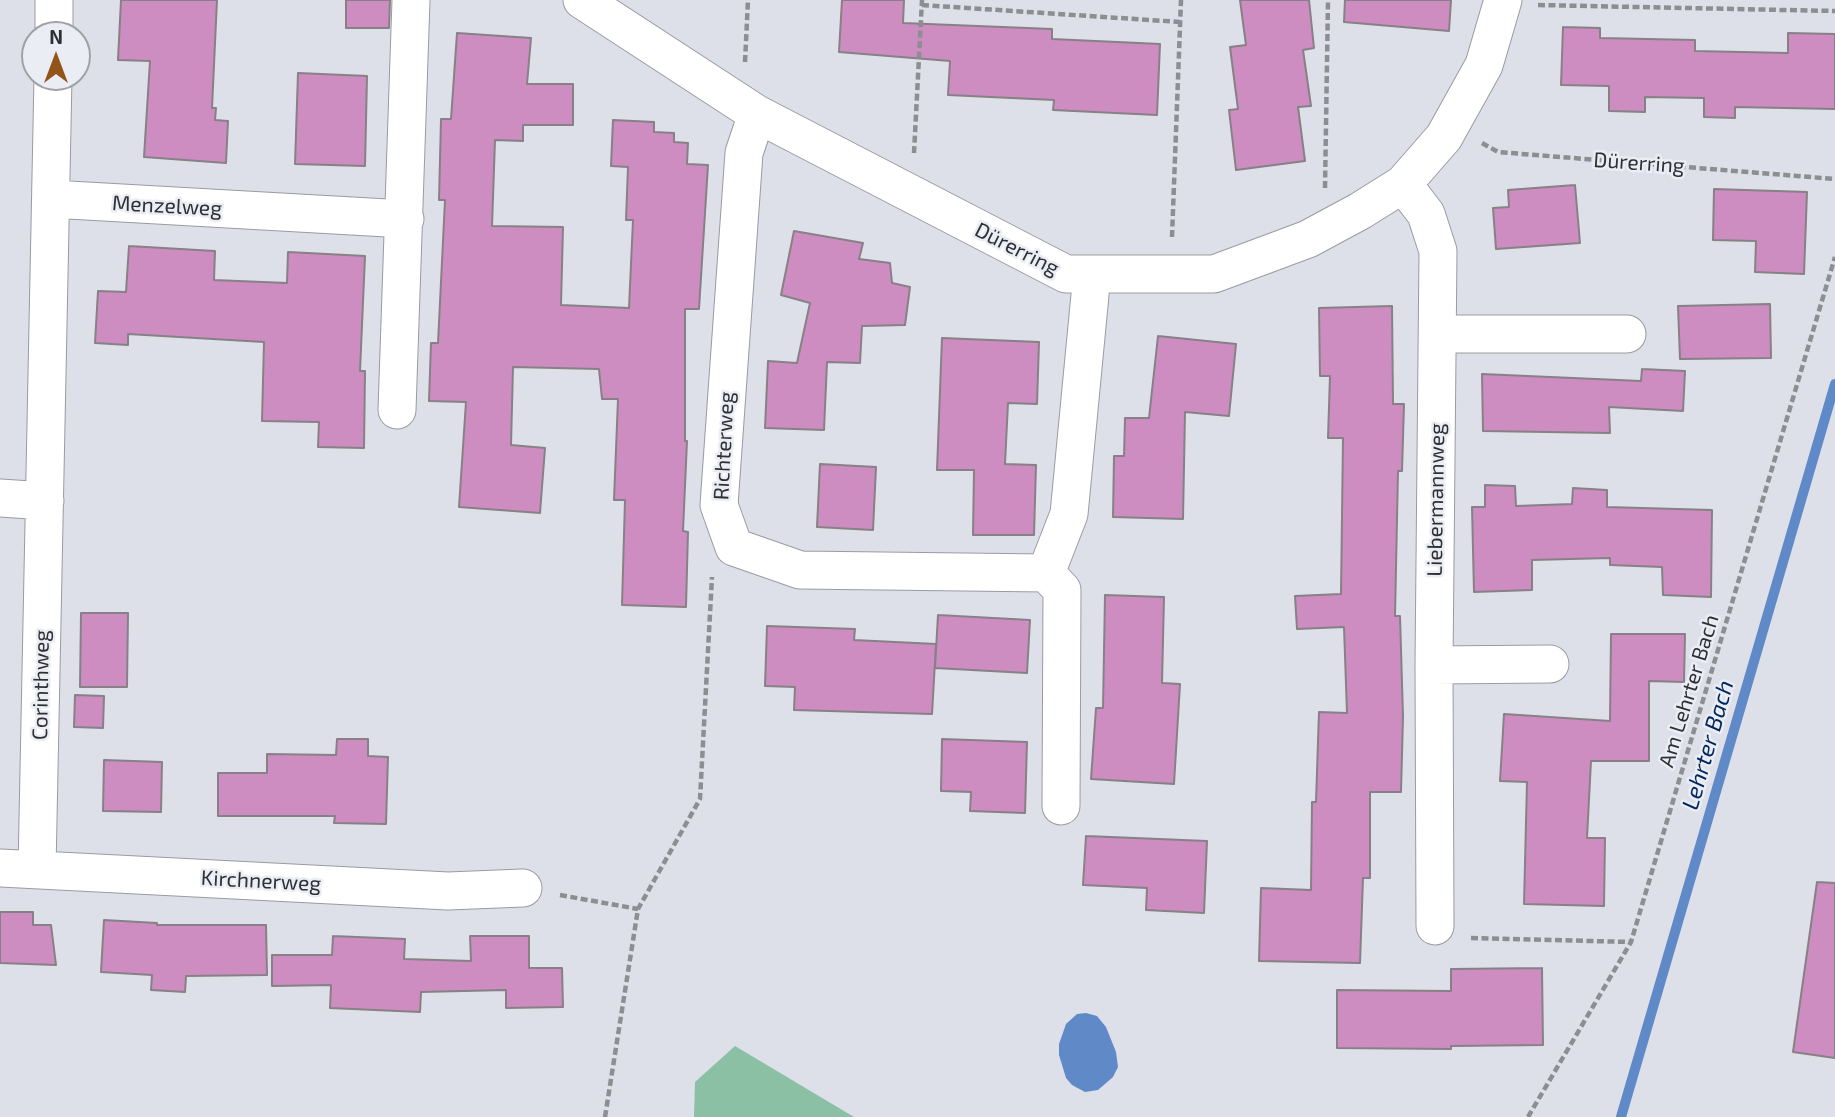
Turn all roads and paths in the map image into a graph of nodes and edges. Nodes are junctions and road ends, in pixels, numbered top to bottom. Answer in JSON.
{"nodes":[{"id":1,"x":54,"y":0,"type":"edge"},
{"id":2,"x":411,"y":0,"type":"edge"},
{"id":3,"x":582,"y":0,"type":"edge"},
{"id":4,"x":748,"y":0,"type":"edge"},
{"id":5,"x":1181,"y":0,"type":"edge"},
{"id":6,"x":1328,"y":0,"type":"edge"},
{"id":7,"x":1503,"y":2,"type":"edge"},
{"id":8,"x":922,"y":3,"type":"edge"},
{"id":9,"x":1835,"y":11,"type":"edge"},
{"id":10,"x":54,"y":21,"type":"edge"},
{"id":11,"x":1180,"y":22,"type":"junction"},
{"id":12,"x":53,"y":91,"type":"edge"},
{"id":13,"x":750,"y":109,"type":"junction"},
{"id":14,"x":1450,"y":126,"type":"junction"},
{"id":15,"x":1835,"y":179,"type":"edge"},
{"id":16,"x":1403,"y":184,"type":"junction"},
{"id":17,"x":912,"y":194,"type":"junction"},
{"id":18,"x":51,"y":199,"type":"junction"},
{"id":19,"x":405,"y":219,"type":"junction"},
{"id":20,"x":1324,"y":230,"type":"junction"},
{"id":21,"x":1835,"y":257,"type":"edge"},
{"id":22,"x":1092,"y":274,"type":"junction"},
{"id":23,"x":1170,"y":274,"type":"junction"},
{"id":24,"x":1438,"y":334,"type":"junction"},
{"id":25,"x":1628,"y":334,"type":"dead end"},
{"id":26,"x":397,"y":410,"type":"dead end"},
{"id":27,"x":0,"y":498,"type":"edge"},
{"id":28,"x":45,"y":501,"type":"junction"},
{"id":29,"x":713,"y":566,"type":"dead end"},
{"id":30,"x":1046,"y":573,"type":"junction"},
{"id":31,"x":1550,"y":664,"type":"dead end"},
{"id":32,"x":1434,"y":665,"type":"junction"},
{"id":33,"x":1061,"y":806,"type":"dead end"},
{"id":34,"x":0,"y":868,"type":"edge"},
{"id":35,"x":37,"y":869,"type":"junction"},
{"id":36,"x":523,"y":888,"type":"joint"},
{"id":37,"x":638,"y":909,"type":"junction"},
{"id":38,"x":1435,"y":926,"type":"joint"},
{"id":39,"x":1631,"y":942,"type":"junction"},
{"id":40,"x":1530,"y":1116,"type":"edge"},
{"id":41,"x":606,"y":1117,"type":"edge"}],
"edges":[{"from":1,"to":10,"type":"street"},
{"from":2,"to":19,"type":"street"},
{"from":3,"to":13,"type":"street","name":"Dürerring"},
{"from":4,"to":13,"type":"path"},
{"from":5,"to":11,"type":"path"},
{"from":6,"to":20,"type":"path"},
{"from":7,"to":9,"type":"path"},
{"from":7,"to":14,"type":"street","name":"Dürerring"},
{"from":8,"to":11,"type":"path"},
{"from":8,"to":17,"type":"path"},
{"from":11,"to":23,"type":"path"},
{"from":12,"to":18,"type":"street"},
{"from":13,"to":17,"type":"street","name":"Dürerring"},
{"from":13,"to":30,"type":"street","name":"Richterweg"},
{"from":14,"to":15,"type":"path","name":"Dürerring"},
{"from":14,"to":16,"type":"street","name":"Dürerring"},
{"from":16,"to":20,"type":"street","name":"Dürerring"},
{"from":16,"to":24,"type":"street","name":"Liebermannweg"},
{"from":17,"to":22,"type":"street","name":"Dürerring"},
{"from":18,"to":19,"type":"street","name":"Menzelweg"},
{"from":18,"to":28,"type":"street","name":"Corinthweg"},
{"from":19,"to":26,"type":"street"},
{"from":20,"to":23,"type":"street","name":"Dürerring"},
{"from":21,"to":39,"type":"path","name":"Am Lehrter Bach"},
{"from":22,"to":23,"type":"street","name":"Dürerring"},
{"from":22,"to":30,"type":"street"},
{"from":24,"to":25,"type":"street"},
{"from":24,"to":32,"type":"street","name":"Liebermannweg"},
{"from":27,"to":28,"type":"street"},
{"from":28,"to":35,"type":"street","name":"Corinthweg"},
{"from":29,"to":37,"type":"path"},
{"from":30,"to":33,"type":"street"},
{"from":31,"to":32,"type":"street"},
{"from":32,"to":38,"type":"street","name":"Liebermannweg"},
{"from":34,"to":35,"type":"street","name":"Kirchnerweg"},
{"from":35,"to":36,"type":"street","name":"Kirchnerweg"},
{"from":36,"to":37,"type":"path"},
{"from":37,"to":41,"type":"path"},
{"from":38,"to":39,"type":"path"},
{"from":39,"to":40,"type":"path","name":"Am Lehrter Bach"}]}
